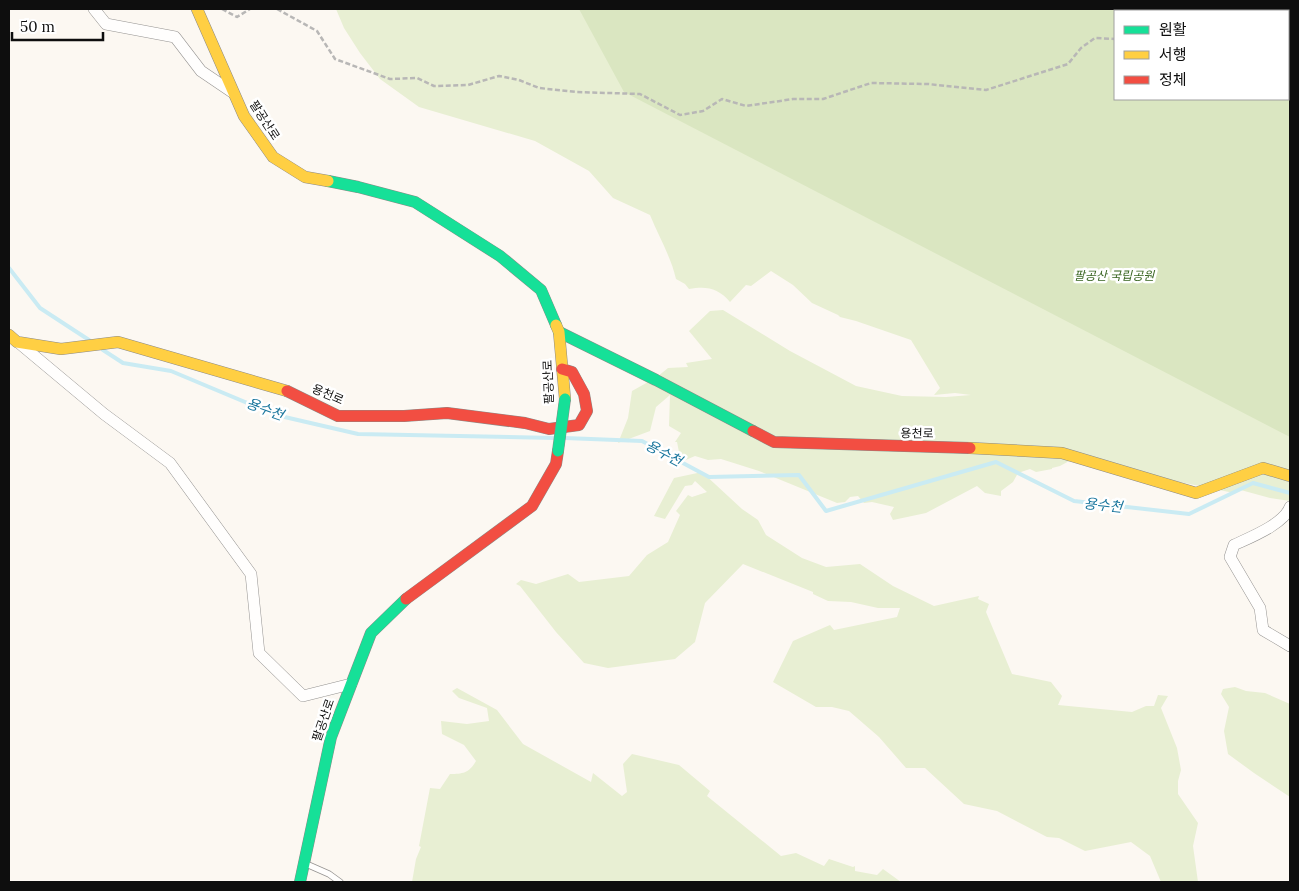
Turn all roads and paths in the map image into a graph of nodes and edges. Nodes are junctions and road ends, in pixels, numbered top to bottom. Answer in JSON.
{"nodes":[{"id":1,"x":94,"y":9,"type":"edge"},
{"id":2,"x":197,"y":9,"type":"edge"},
{"id":3,"x":222,"y":9,"type":"edge"},
{"id":4,"x":250,"y":9,"type":"edge"},
{"id":5,"x":277,"y":9,"type":"edge"},
{"id":6,"x":1114,"y":39,"type":"edge"},
{"id":7,"x":234,"y":93,"type":"junction"},
{"id":8,"x":559,"y":332,"type":"junction"},
{"id":9,"x":13,"y":339,"type":"edge"},
{"id":10,"x":562,"y":369,"type":"junction"},
{"id":11,"x":1290,"y":476,"type":"edge"},
{"id":12,"x":1290,"y":507,"type":"edge"},
{"id":13,"x":1290,"y":646,"type":"edge"},
{"id":14,"x":351,"y":684,"type":"junction"},
{"id":15,"x":302,"y":863,"type":"junction"},
{"id":16,"x":300,"y":882,"type":"edge"},
{"id":17,"x":340,"y":882,"type":"edge"}],
"edges":[{"from":1,"to":7,"type":"street"},
{"from":2,"to":7,"type":"street","name":"팔공산로"},
{"from":3,"to":4,"type":"path"},
{"from":5,"to":6,"type":"path"},
{"from":7,"to":8,"type":"street","name":"팔공산로"},
{"from":8,"to":10,"type":"street","name":"팔공산로"},
{"from":8,"to":11,"type":"street","name":"용천로"},
{"from":9,"to":10,"type":"street","name":"용천로"},
{"from":9,"to":14,"type":"street"},
{"from":10,"to":14,"type":"street","name":"팔공산로","bridge":true},
{"from":12,"to":13,"type":"street"},
{"from":14,"to":15,"type":"street","name":"팔공산로"},
{"from":15,"to":16,"type":"street","name":"팔공산로"},
{"from":15,"to":17,"type":"lane"}]}
